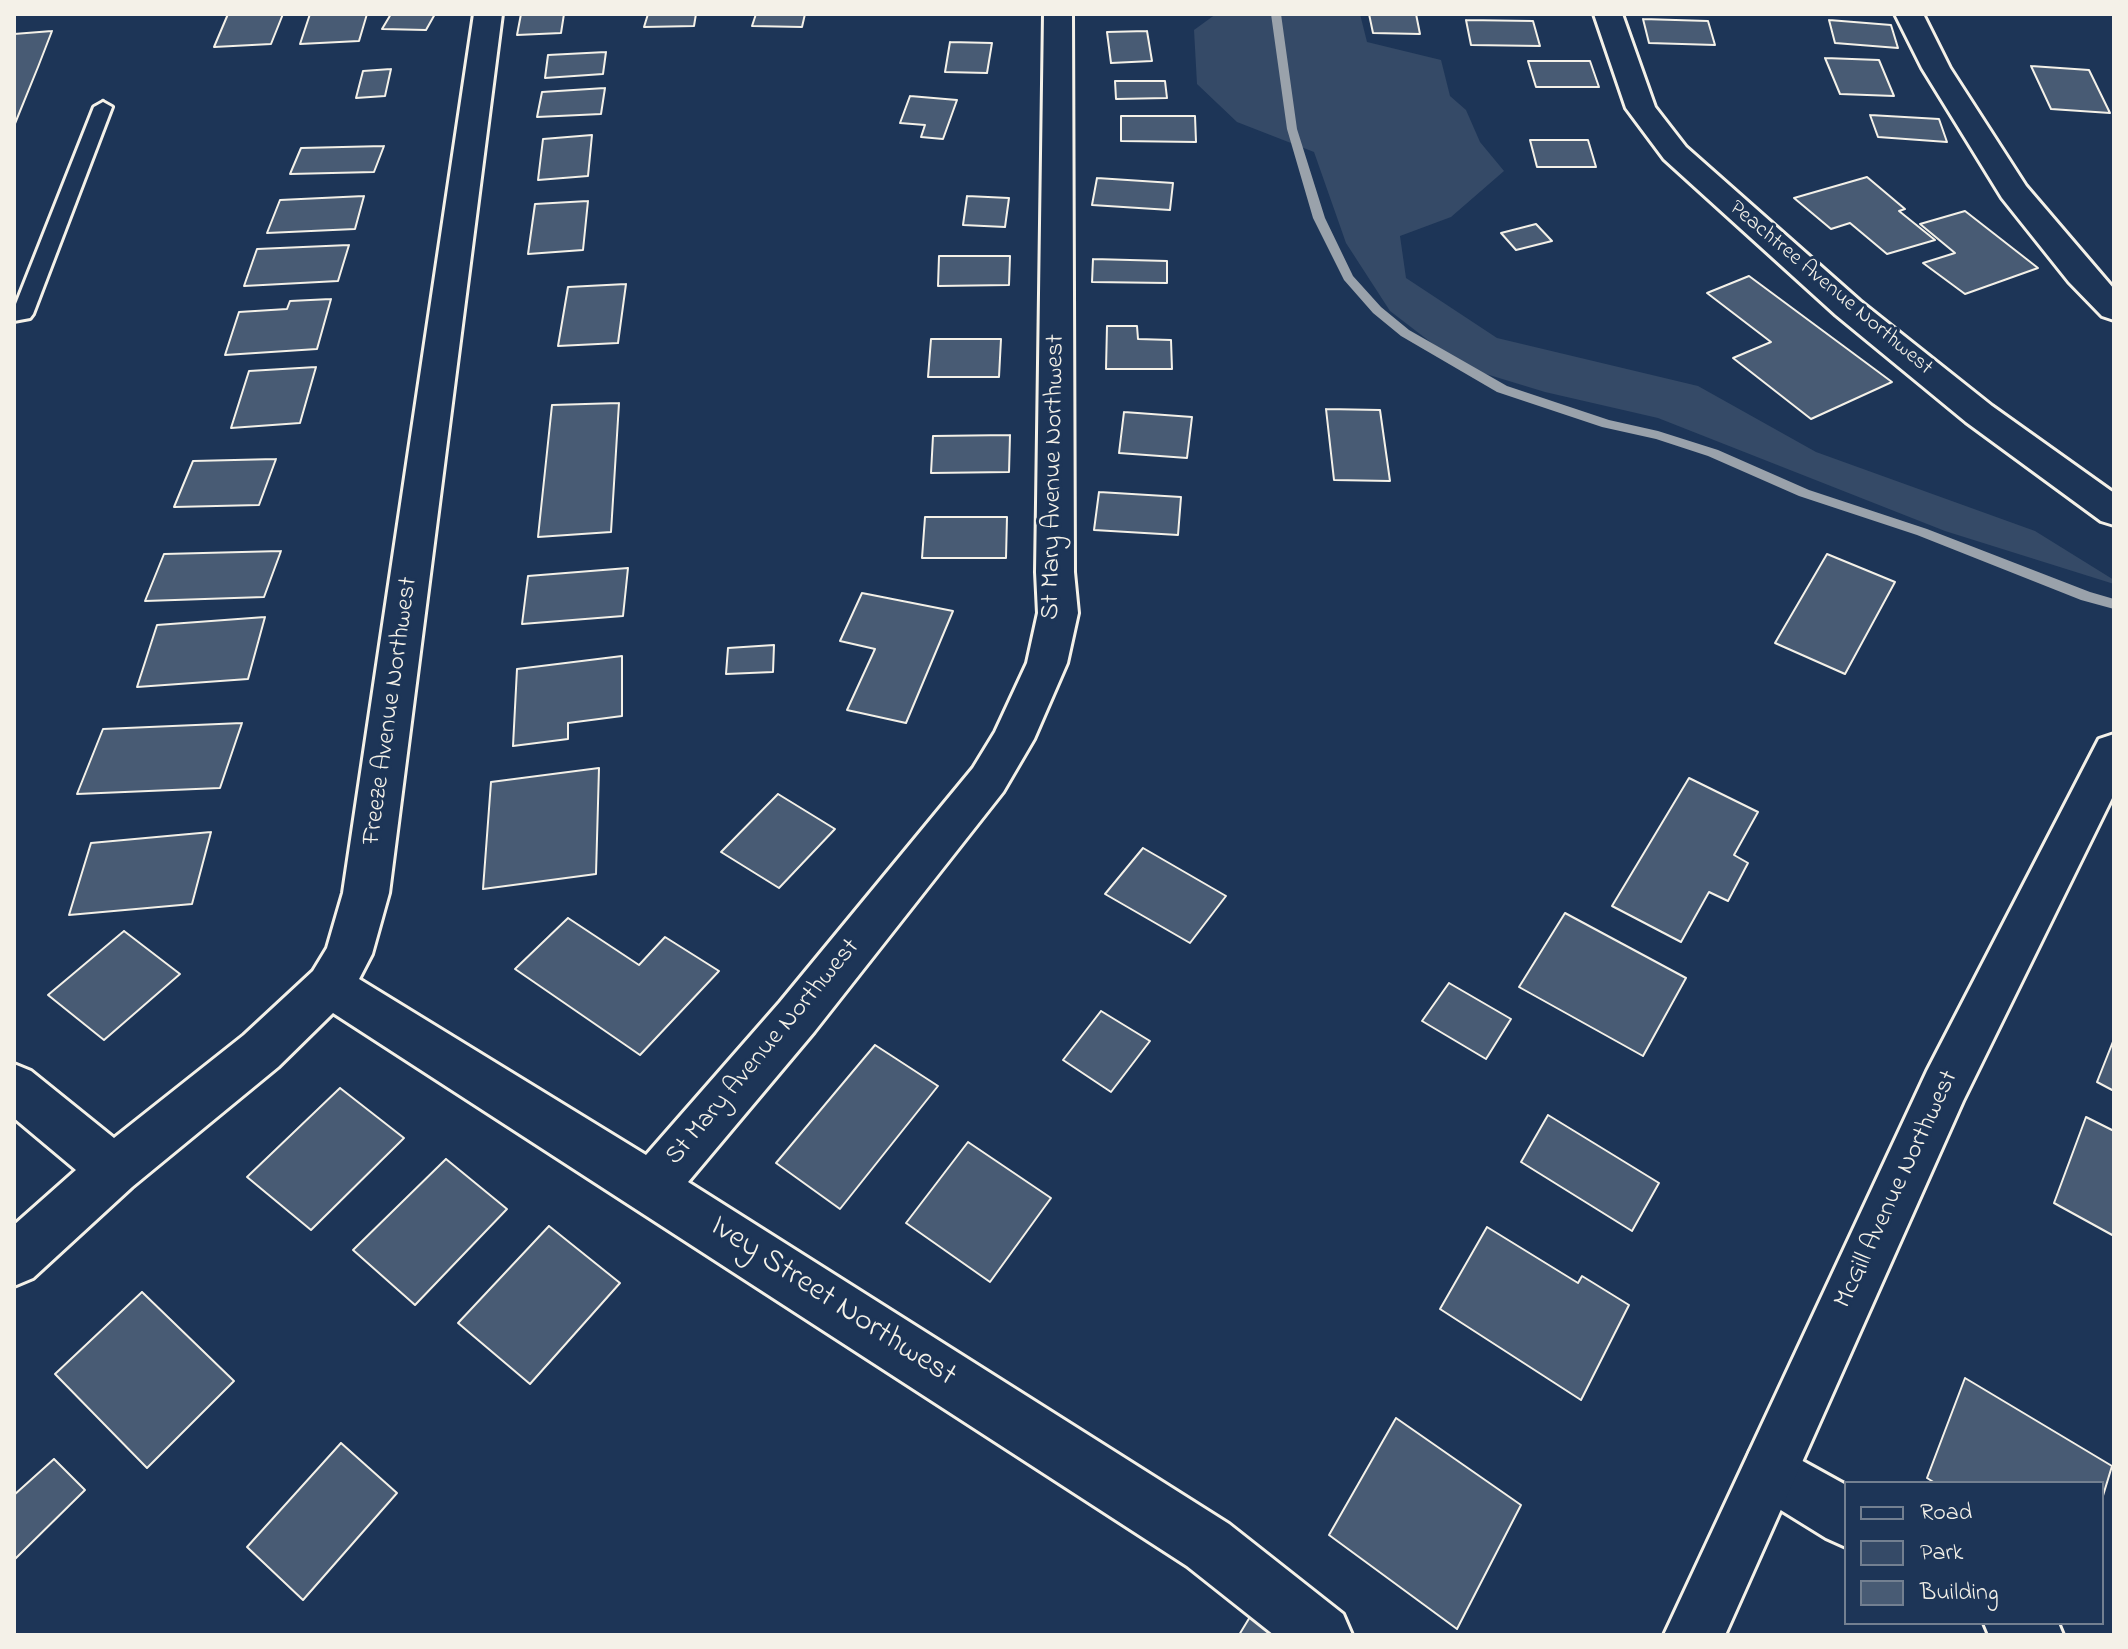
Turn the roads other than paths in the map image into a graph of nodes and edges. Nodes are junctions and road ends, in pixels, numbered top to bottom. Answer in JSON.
{"nodes":[{"id":1,"x":488,"y":14,"type":"edge"},
{"id":2,"x":1058,"y":14,"type":"edge"},
{"id":3,"x":1608,"y":14,"type":"edge"},
{"id":4,"x":1909,"y":14,"type":"edge"},
{"id":5,"x":103,"y":107,"type":"dead end"},
{"id":6,"x":2114,"y":309,"type":"edge"},
{"id":7,"x":14,"y":315,"type":"edge"},
{"id":8,"x":2114,"y":512,"type":"edge"},
{"id":9,"x":2114,"y":751,"type":"edge"},
{"id":10,"x":330,"y":986,"type":"junction"},
{"id":11,"x":14,"y":1087,"type":"edge"},
{"id":12,"x":114,"y":1170,"type":"junction"},
{"id":13,"x":651,"y":1187,"type":"junction"},
{"id":14,"x":14,"y":1260,"type":"edge"},
{"id":15,"x":1770,"y":1471,"type":"junction"},
{"id":16,"x":1844,"y":1517,"type":"edge"},
{"id":17,"x":1322,"y":1635,"type":"edge"},
{"id":18,"x":1694,"y":1635,"type":"edge"}],
"edges":[{"from":1,"to":10,"type":"street","name":"Freeze Avenue Northwest"},
{"from":2,"to":13,"type":"street","name":"St Mary Avenue Northwest"},
{"from":3,"to":8,"type":"street","name":"Peachtree Avenue Northwest"},
{"from":4,"to":6,"type":"street"},
{"from":5,"to":7,"type":"lane"},
{"from":9,"to":15,"type":"street","name":"McGill Avenue Northwest"},
{"from":10,"to":12,"type":"street","name":"Freeze Avenue Northwest"},
{"from":10,"to":13,"type":"street","name":"Ivey Street Northwest"},
{"from":11,"to":12,"type":"street"},
{"from":12,"to":14,"type":"street","name":"Freeze Avenue Northwest"},
{"from":13,"to":17,"type":"street","name":"Ivey Street Northwest"},
{"from":15,"to":16,"type":"street"},
{"from":15,"to":18,"type":"street","name":"McGill Avenue Northwest"}]}
